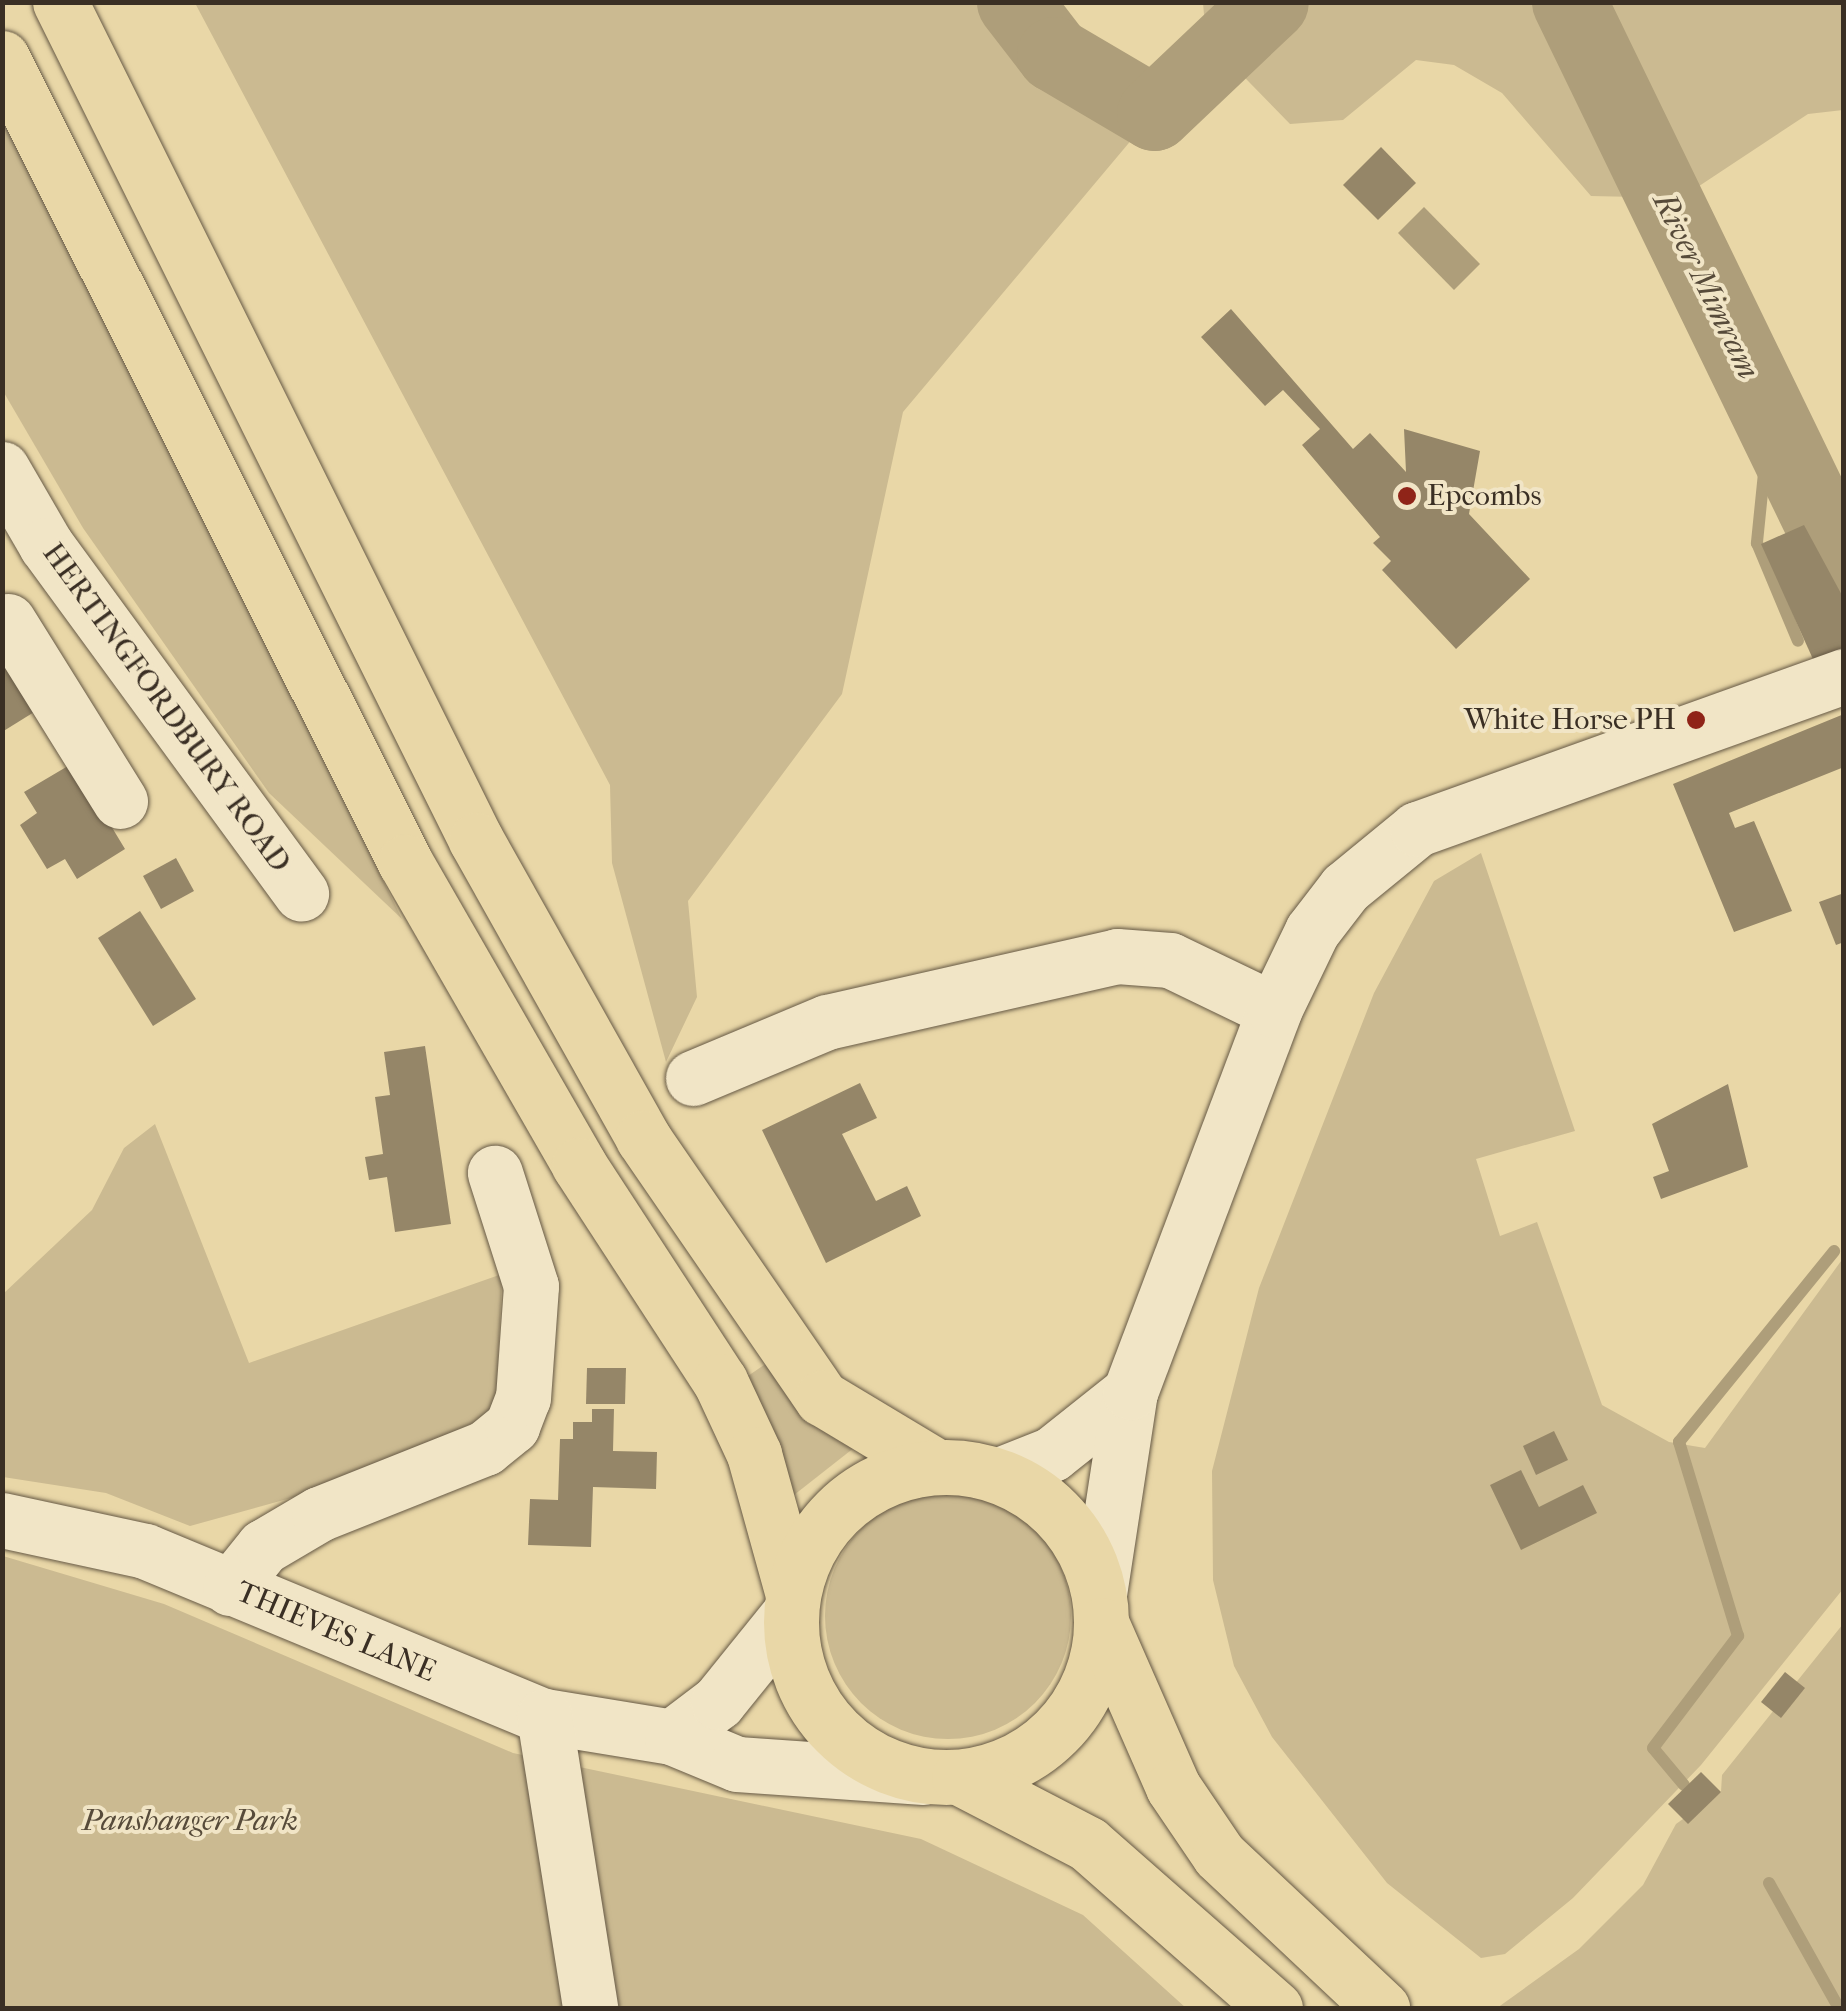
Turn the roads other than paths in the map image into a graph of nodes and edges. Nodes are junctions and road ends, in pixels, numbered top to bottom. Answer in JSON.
{"nodes":[{"id":1,"x":60,"y":2,"type":"edge"},
{"id":2,"x":2,"y":58,"type":"edge"},
{"id":3,"x":2,"y":469,"type":"edge"},
{"id":4,"x":8,"y":620,"type":"dead end"},
{"id":5,"x":123,"y":656,"type":"junction"},
{"id":6,"x":1844,"y":676,"type":"edge"},
{"id":7,"x":59,"y":703,"type":"junction"},
{"id":8,"x":120,"y":801,"type":"dead end"},
{"id":9,"x":301,"y":894,"type":"dead end"},
{"id":10,"x":1274,"y":1010,"type":"junction"},
{"id":11,"x":693,"y":1078,"type":"dead end"},
{"id":12,"x":496,"y":1172,"type":"dead end"},
{"id":13,"x":1130,"y":1392,"type":"junction"},
{"id":14,"x":935,"y":1466,"type":"junction"},
{"id":15,"x":999,"y":1475,"type":"junction"},
{"id":16,"x":2,"y":1520,"type":"edge"},
{"id":17,"x":230,"y":1588,"type":"junction"},
{"id":18,"x":791,"y":1603,"type":"junction"},
{"id":19,"x":1101,"y":1610,"type":"junction"},
{"id":20,"x":544,"y":1716,"type":"junction"},
{"id":21,"x":672,"y":1737,"type":"junction"},
{"id":22,"x":942,"y":1777,"type":"junction"},
{"id":23,"x":1371,"y":2000,"type":"edge"},
{"id":24,"x":590,"y":2008,"type":"edge"},
{"id":25,"x":1275,"y":2008,"type":"edge"}],
"edges":[{"from":1,"to":14,"type":"highway"},
{"from":2,"to":18,"type":"highway"},
{"from":3,"to":5,"type":"street","name":"HERTINGFORDBURY ROAD"},
{"from":4,"to":7,"type":"street"},
{"from":5,"to":7,"type":"street"},
{"from":5,"to":9,"type":"street","name":"HERTINGFORDBURY ROAD"},
{"from":6,"to":10,"type":"street"},
{"from":7,"to":8,"type":"street"},
{"from":10,"to":11,"type":"street"},
{"from":10,"to":13,"type":"street"},
{"from":12,"to":17,"type":"street"},
{"from":13,"to":15,"type":"street"},
{"from":13,"to":19,"type":"street"},
{"from":14,"to":15,"type":"highway"},
{"from":14,"to":18,"type":"highway"},
{"from":15,"to":19,"type":"highway"},
{"from":16,"to":17,"type":"street","name":"THIEVES LANE"},
{"from":17,"to":20,"type":"street","name":"THIEVES LANE"},
{"from":18,"to":21,"type":"street"},
{"from":18,"to":22,"type":"highway"},
{"from":19,"to":22,"type":"highway"},
{"from":19,"to":23,"type":"highway"},
{"from":20,"to":21,"type":"street","name":"THIEVES LANE"},
{"from":20,"to":24,"type":"street"},
{"from":21,"to":22,"type":"street","name":"THIEVES LANE"},
{"from":22,"to":25,"type":"highway"}]}
